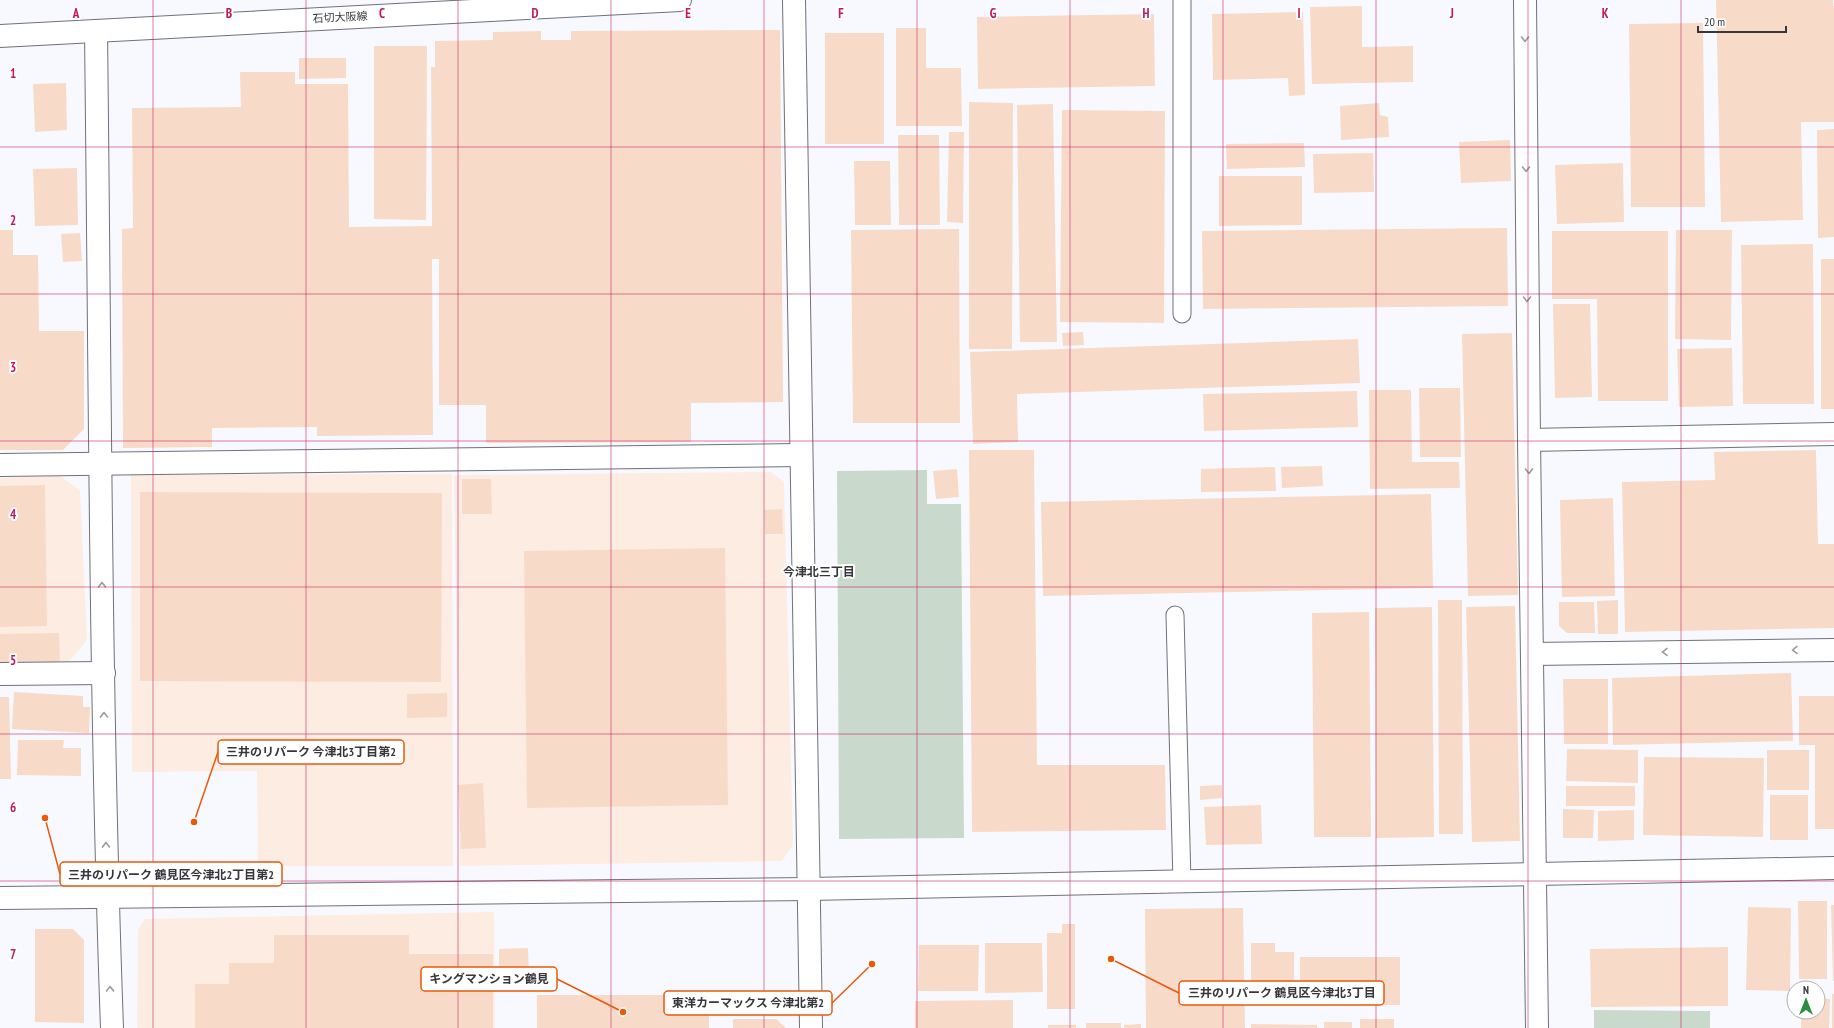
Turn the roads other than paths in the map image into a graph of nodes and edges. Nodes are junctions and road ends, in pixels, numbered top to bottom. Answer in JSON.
{"nodes":[{"id":1,"x":680,"y":0,"type":"edge"},
{"id":2,"x":794,"y":0,"type":"edge"},
{"id":3,"x":1182,"y":0,"type":"edge"},
{"id":4,"x":1525,"y":0,"type":"edge"},
{"id":5,"x":96,"y":31,"type":"junction"},
{"id":6,"x":0,"y":36,"type":"edge"},
{"id":7,"x":1182,"y":314,"type":"dead end"},
{"id":8,"x":1834,"y":434,"type":"edge"},
{"id":9,"x":1529,"y":440,"type":"junction"},
{"id":10,"x":801,"y":455,"type":"junction"},
{"id":11,"x":101,"y":463,"type":"junction"},
{"id":12,"x":0,"y":465,"type":"edge"},
{"id":13,"x":1175,"y":615,"type":"dead end"},
{"id":14,"x":1834,"y":650,"type":"edge"},
{"id":15,"x":1532,"y":654,"type":"junction"},
{"id":16,"x":104,"y":673,"type":"junction"},
{"id":17,"x":0,"y":674,"type":"edge"},
{"id":18,"x":1834,"y":868,"type":"edge"},
{"id":19,"x":1535,"y":875,"type":"junction"},
{"id":20,"x":1182,"y":882,"type":"junction"},
{"id":21,"x":809,"y":889,"type":"junction"},
{"id":22,"x":107,"y":896,"type":"junction"},
{"id":23,"x":0,"y":898,"type":"edge"},
{"id":24,"x":112,"y":1028,"type":"edge"},
{"id":25,"x":811,"y":1028,"type":"edge"},
{"id":26,"x":1537,"y":1028,"type":"edge"}],
"edges":[{"from":1,"to":5,"type":"street","name":"石切大阪線"},
{"from":2,"to":10,"type":"street"},
{"from":3,"to":7,"type":"lane"},
{"from":4,"to":9,"type":"street","one_way":true},
{"from":5,"to":6,"type":"street","name":"石切大阪線"},
{"from":5,"to":11,"type":"street"},
{"from":8,"to":9,"type":"street"},
{"from":9,"to":15,"type":"street","one_way":true},
{"from":10,"to":11,"type":"street"},
{"from":10,"to":21,"type":"street"},
{"from":11,"to":12,"type":"street"},
{"from":16,"to":11,"type":"street","one_way":true},
{"from":13,"to":20,"type":"lane"},
{"from":14,"to":15,"type":"street","one_way":true},
{"from":15,"to":19,"type":"street"},
{"from":16,"to":17,"type":"street"},
{"from":22,"to":16,"type":"street","one_way":true},
{"from":18,"to":19,"type":"street"},
{"from":19,"to":20,"type":"street"},
{"from":19,"to":26,"type":"street"},
{"from":20,"to":21,"type":"street"},
{"from":21,"to":22,"type":"street"},
{"from":21,"to":25,"type":"street"},
{"from":22,"to":23,"type":"street"},
{"from":24,"to":22,"type":"street","one_way":true}]}
